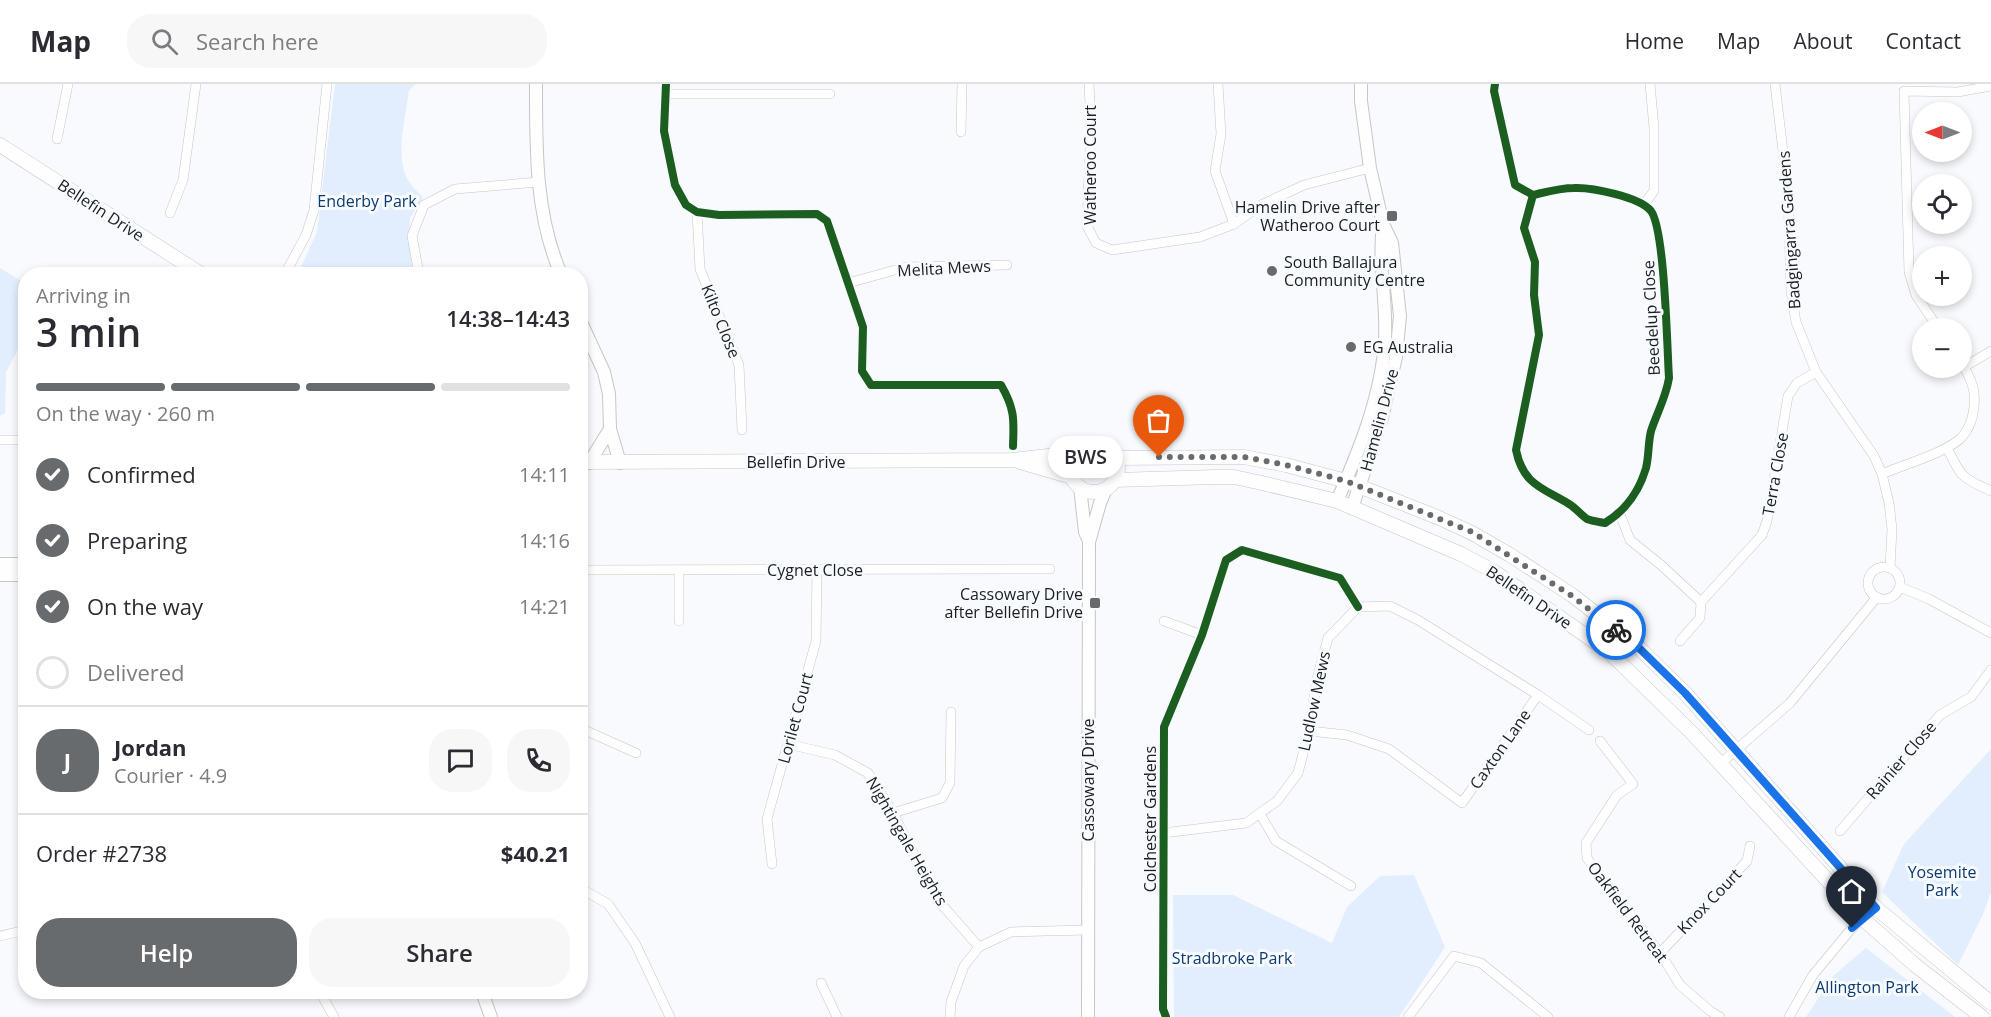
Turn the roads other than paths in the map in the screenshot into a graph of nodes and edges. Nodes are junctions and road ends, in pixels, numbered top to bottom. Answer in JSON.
{"nodes":[{"id":1,"x":68,"y":84,"type":"edge"},
{"id":2,"x":196,"y":84,"type":"edge"},
{"id":3,"x":327,"y":84,"type":"edge"},
{"id":4,"x":536,"y":84,"type":"edge"},
{"id":5,"x":962,"y":84,"type":"edge"},
{"id":6,"x":1089,"y":84,"type":"edge"},
{"id":7,"x":1218,"y":84,"type":"edge"},
{"id":8,"x":1361,"y":84,"type":"edge"},
{"id":9,"x":1495,"y":84,"type":"edge"},
{"id":10,"x":1650,"y":84,"type":"edge"},
{"id":11,"x":1775,"y":84,"type":"edge"},
{"id":12,"x":1991,"y":86,"type":"edge"},
{"id":13,"x":665,"y":89,"type":"edge"},
{"id":14,"x":830,"y":94,"type":"dead end"},
{"id":15,"x":961,"y":132,"type":"dead end"},
{"id":16,"x":57,"y":139,"type":"dead end"},
{"id":17,"x":0,"y":146,"type":"edge"},
{"id":18,"x":1370,"y":168,"type":"junction"},
{"id":19,"x":539,"y":182,"type":"junction"},
{"id":20,"x":1533,"y":195,"type":"junction"},
{"id":21,"x":1644,"y":204,"type":"junction"},
{"id":22,"x":697,"y":212,"type":"junction"},
{"id":23,"x":170,"y":213,"type":"dead end"},
{"id":24,"x":1234,"y":224,"type":"junction"},
{"id":25,"x":1383,"y":224,"type":"junction"},
{"id":26,"x":1006,"y":265,"type":"dead end"},
{"id":27,"x":190,"y":267,"type":"edge"},
{"id":28,"x":289,"y":267,"type":"edge"},
{"id":29,"x":418,"y":267,"type":"edge"},
{"id":30,"x":559,"y":267,"type":"edge"},
{"id":31,"x":848,"y":283,"type":"junction"},
{"id":32,"x":1931,"y":318,"type":"edge"},
{"id":33,"x":588,"y":337,"type":"edge"},
{"id":34,"x":1991,"y":351,"type":"edge"},
{"id":35,"x":1972,"y":361,"type":"edge"},
{"id":36,"x":1816,"y":372,"type":"junction"},
{"id":37,"x":1971,"y":378,"type":"edge"},
{"id":38,"x":1001,"y":385,"type":"dead end"},
{"id":39,"x":610,"y":429,"type":"junction"},
{"id":40,"x":742,"y":429,"type":"dead end"},
{"id":41,"x":0,"y":440,"type":"edge"},
{"id":42,"x":18,"y":440,"type":"edge"},
{"id":43,"x":1947,"y":448,"type":"junction"},
{"id":44,"x":1075,"y":453,"type":"junction"},
{"id":45,"x":1116,"y":458,"type":"junction"},
{"id":46,"x":588,"y":459,"type":"edge"},
{"id":47,"x":1012,"y":460,"type":"junction"},
{"id":48,"x":588,"y":463,"type":"edge"},
{"id":49,"x":620,"y":463,"type":"junction"},
{"id":50,"x":1882,"y":474,"type":"junction"},
{"id":51,"x":1346,"y":481,"type":"junction"},
{"id":52,"x":1076,"y":482,"type":"junction"},
{"id":53,"x":1110,"y":485,"type":"junction"},
{"id":54,"x":1360,"y":487,"type":"junction"},
{"id":55,"x":1991,"y":491,"type":"edge"},
{"id":56,"x":1338,"y":501,"type":"junction"},
{"id":57,"x":1352,"y":508,"type":"junction"},
{"id":58,"x":1620,"y":514,"type":"junction"},
{"id":59,"x":1089,"y":542,"type":"junction"},
{"id":60,"x":0,"y":564,"type":"edge"},
{"id":61,"x":18,"y":564,"type":"edge"},
{"id":62,"x":1890,"y":568,"type":"junction"},
{"id":63,"x":588,"y":570,"type":"edge"},
{"id":64,"x":679,"y":570,"type":"junction"},
{"id":65,"x":816,"y":570,"type":"junction"},
{"id":66,"x":1050,"y":570,"type":"dead end"},
{"id":67,"x":0,"y":575,"type":"edge"},
{"id":68,"x":18,"y":575,"type":"edge"},
{"id":69,"x":1900,"y":587,"type":"junction"},
{"id":70,"x":1877,"y":597,"type":"junction"},
{"id":71,"x":1701,"y":602,"type":"junction"},
{"id":72,"x":1358,"y":607,"type":"junction"},
{"id":73,"x":679,"y":621,"type":"dead end"},
{"id":74,"x":1164,"y":621,"type":"dead end"},
{"id":75,"x":1991,"y":633,"type":"edge"},
{"id":76,"x":1202,"y":634,"type":"junction"},
{"id":77,"x":1680,"y":641,"type":"dead end"},
{"id":78,"x":1991,"y":670,"type":"edge"},
{"id":79,"x":1538,"y":695,"type":"junction"},
{"id":80,"x":951,"y":712,"type":"dead end"},
{"id":81,"x":1589,"y":730,"type":"dead end"},
{"id":82,"x":1309,"y":731,"type":"junction"},
{"id":83,"x":588,"y":732,"type":"edge"},
{"id":84,"x":1600,"y":741,"type":"dead end"},
{"id":85,"x":788,"y":744,"type":"junction"},
{"id":86,"x":1736,"y":750,"type":"junction"},
{"id":87,"x":636,"y":753,"type":"dead end"},
{"id":88,"x":1720,"y":764,"type":"junction"},
{"id":89,"x":893,"y":813,"type":"junction"},
{"id":90,"x":1260,"y":814,"type":"junction"},
{"id":91,"x":1840,"y":831,"type":"dead end"},
{"id":92,"x":1164,"y":833,"type":"junction"},
{"id":93,"x":1750,"y":846,"type":"dead end"},
{"id":94,"x":772,"y":864,"type":"dead end"},
{"id":95,"x":1351,"y":886,"type":"dead end"},
{"id":96,"x":588,"y":893,"type":"edge"},
{"id":97,"x":1876,"y":908,"type":"junction"},
{"id":98,"x":1863,"y":919,"type":"junction"},
{"id":99,"x":1088,"y":930,"type":"junction"},
{"id":100,"x":18,"y":932,"type":"edge"},
{"id":101,"x":0,"y":936,"type":"edge"},
{"id":102,"x":980,"y":947,"type":"junction"},
{"id":103,"x":1660,"y":953,"type":"junction"},
{"id":104,"x":821,"y":982,"type":"dead end"},
{"id":105,"x":324,"y":999,"type":"edge"},
{"id":106,"x":485,"y":999,"type":"edge"},
{"id":107,"x":1991,"y":1003,"type":"edge"},
{"id":108,"x":334,"y":1017,"type":"edge"},
{"id":109,"x":491,"y":1017,"type":"edge"},
{"id":110,"x":670,"y":1017,"type":"edge"},
{"id":111,"x":837,"y":1017,"type":"edge"},
{"id":112,"x":950,"y":1017,"type":"edge"},
{"id":113,"x":1088,"y":1017,"type":"edge"},
{"id":114,"x":1166,"y":1017,"type":"edge"},
{"id":115,"x":1408,"y":1017,"type":"edge"},
{"id":116,"x":1548,"y":1017,"type":"edge"},
{"id":117,"x":1720,"y":1017,"type":"edge"},
{"id":118,"x":1789,"y":1017,"type":"edge"},
{"id":119,"x":1982,"y":1017,"type":"edge"}],
"edges":[{"from":1,"to":16,"type":"street"},
{"from":2,"to":23,"type":"street"},
{"from":3,"to":28,"type":"street"},
{"from":4,"to":19,"type":"street"},
{"from":5,"to":15,"type":"street"},
{"from":6,"to":24,"type":"street","name":"Watheroo Court"},
{"from":7,"to":24,"type":"street"},
{"from":8,"to":18,"type":"street","name":"Hamelin Drive"},
{"from":9,"to":20,"type":"street"},
{"from":10,"to":21,"type":"street"},
{"from":11,"to":36,"type":"street","name":"Badgingarra Gardens"},
{"from":12,"to":32,"type":"street"},
{"from":13,"to":14,"type":"street"},
{"from":13,"to":22,"type":"street"},
{"from":17,"to":27,"type":"main road","name":"Bellefin Drive"},
{"from":18,"to":24,"type":"street","name":"Watheroo Court"},
{"from":18,"to":25,"type":"street","name":"Hamelin Drive"},
{"from":19,"to":29,"type":"street"},
{"from":19,"to":30,"type":"street"},
{"from":20,"to":21,"type":"street"},
{"from":20,"to":58,"type":"street"},
{"from":21,"to":58,"type":"street","name":"Beedelup Close"},
{"from":22,"to":31,"type":"street"},
{"from":22,"to":40,"type":"street","name":"Kilto Close"},
{"from":25,"to":51,"type":"street","name":"Hamelin Drive"},
{"from":25,"to":54,"type":"street","name":"Hamelin Drive"},
{"from":26,"to":31,"type":"street","name":"Melita Mews"},
{"from":31,"to":38,"type":"street"},
{"from":33,"to":39,"type":"street"},
{"from":34,"to":35,"type":"street"},
{"from":36,"to":50,"type":"street","name":"Badgingarra Gardens"},
{"from":36,"to":71,"type":"street","name":"Terra Close"},
{"from":37,"to":43,"type":"street"},
{"from":39,"to":46,"type":"street"},
{"from":39,"to":49,"type":"street"},
{"from":41,"to":42,"type":"street"},
{"from":43,"to":50,"type":"street"},
{"from":43,"to":55,"type":"street"},
{"from":44,"to":45,"type":"main road"},
{"from":44,"to":47,"type":"main road","name":"Bellefin Drive"},
{"from":44,"to":52,"type":"main road"},
{"from":45,"to":51,"type":"main road","name":"Bellefin Drive"},
{"from":45,"to":53,"type":"main road"},
{"from":47,"to":49,"type":"main road","name":"Bellefin Drive"},
{"from":47,"to":52,"type":"main road","name":"Bellefin Drive"},
{"from":48,"to":49,"type":"main road","name":"Bellefin Drive"},
{"from":50,"to":62,"type":"street","name":"Badgingarra Gardens"},
{"from":51,"to":54,"type":"main road","name":"Bellefin Drive"},
{"from":51,"to":56,"type":"street","name":"Hamelin Drive"},
{"from":52,"to":53,"type":"main road"},
{"from":52,"to":59,"type":"street","name":"Cassowary Drive"},
{"from":53,"to":56,"type":"main road","name":"Bellefin Drive"},
{"from":53,"to":59,"type":"street","name":"Cassowary Drive"},
{"from":54,"to":57,"type":"street","name":"Hamelin Drive"},
{"from":54,"to":86,"type":"main road","name":"Bellefin Drive"},
{"from":56,"to":57,"type":"main road","name":"Bellefin Drive"},
{"from":57,"to":88,"type":"main road","name":"Bellefin Drive"},
{"from":58,"to":71,"type":"street"},
{"from":59,"to":99,"type":"street","name":"Cassowary Drive"},
{"from":60,"to":61,"type":"street"},
{"from":62,"to":69,"type":"street"},
{"from":62,"to":70,"type":"street"},
{"from":63,"to":64,"type":"street","name":"Cygnet Close"},
{"from":64,"to":65,"type":"street","name":"Cygnet Close"},
{"from":64,"to":73,"type":"street"},
{"from":65,"to":66,"type":"street","name":"Cygnet Close"},
{"from":65,"to":85,"type":"street","name":"Lorilet Court"},
{"from":67,"to":68,"type":"street"},
{"from":69,"to":70,"type":"street"},
{"from":69,"to":75,"type":"street"},
{"from":70,"to":86,"type":"street"},
{"from":71,"to":77,"type":"street","name":"Terra Close"},
{"from":72,"to":76,"type":"street","name":"Colchester Gardens"},
{"from":72,"to":79,"type":"street"},
{"from":72,"to":82,"type":"street","name":"Ludlow Mews"},
{"from":74,"to":76,"type":"street"},
{"from":76,"to":92,"type":"street","name":"Colchester Gardens"},
{"from":78,"to":91,"type":"street","name":"Rainier Close"},
{"from":79,"to":81,"type":"street"},
{"from":79,"to":82,"type":"street","name":"Caxton Lane"},
{"from":80,"to":89,"type":"street"},
{"from":82,"to":90,"type":"street","name":"Ludlow Mews"},
{"from":83,"to":87,"type":"street"},
{"from":84,"to":103,"type":"street","name":"Oakfield Retreat"},
{"from":85,"to":89,"type":"street","name":"Nightingale Heights"},
{"from":85,"to":94,"type":"street","name":"Lorilet Court"},
{"from":86,"to":88,"type":"street"},
{"from":86,"to":97,"type":"main road","name":"Bellefin Drive"},
{"from":88,"to":98,"type":"main road","name":"Bellefin Drive"},
{"from":89,"to":102,"type":"street","name":"Nightingale Heights"},
{"from":90,"to":92,"type":"street","name":"Ludlow Mews"},
{"from":90,"to":95,"type":"street"},
{"from":92,"to":114,"type":"street","name":"Colchester Gardens"},
{"from":93,"to":103,"type":"street","name":"Knox Court"},
{"from":96,"to":110,"type":"street"},
{"from":97,"to":98,"type":"street"},
{"from":97,"to":107,"type":"main road","name":"Bellefin Drive"},
{"from":98,"to":118,"type":"street"},
{"from":98,"to":119,"type":"main road","name":"Bellefin Drive"},
{"from":99,"to":102,"type":"street"},
{"from":99,"to":113,"type":"street","name":"Cassowary Drive"},
{"from":100,"to":101,"type":"street"},
{"from":102,"to":112,"type":"street"},
{"from":103,"to":117,"type":"street","name":"Oakfield Retreat"},
{"from":104,"to":111,"type":"street"},
{"from":105,"to":108,"type":"street"},
{"from":106,"to":109,"type":"street"},
{"from":115,"to":116,"type":"street"}]}
